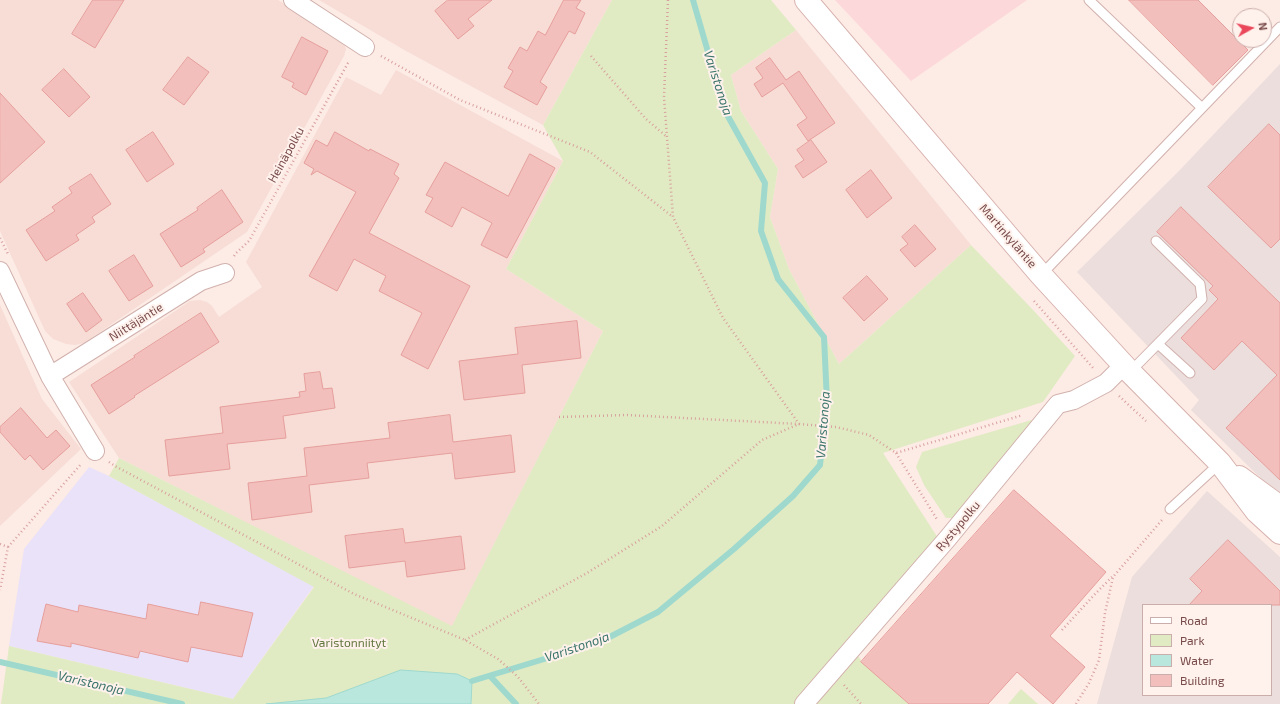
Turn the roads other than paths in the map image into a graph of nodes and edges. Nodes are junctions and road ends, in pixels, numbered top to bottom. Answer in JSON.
{"nodes":[{"id":1,"x":293,"y":0,"type":"edge"},
{"id":2,"x":806,"y":0,"type":"edge"},
{"id":3,"x":1089,"y":0,"type":"edge"},
{"id":4,"x":1280,"y":27,"type":"edge"},
{"id":5,"x":365,"y":46,"type":"road end"},
{"id":6,"x":1202,"y":108,"type":"junction"},
{"id":7,"x":1156,"y":241,"type":"dead end"},
{"id":8,"x":0,"y":271,"type":"edge"},
{"id":9,"x":225,"y":273,"type":"road end"},
{"id":10,"x":1042,"y":275,"type":"junction"},
{"id":11,"x":1158,"y":344,"type":"junction"},
{"id":12,"x":1127,"y":369,"type":"junction"},
{"id":13,"x":1190,"y":373,"type":"dead end"},
{"id":14,"x":50,"y":376,"type":"junction"},
{"id":15,"x":95,"y":451,"type":"road end"},
{"id":16,"x":1220,"y":463,"type":"junction"},
{"id":17,"x":1280,"y":507,"type":"edge"},
{"id":18,"x":1170,"y":510,"type":"road end"},
{"id":19,"x":1280,"y":532,"type":"edge"},
{"id":20,"x":804,"y":704,"type":"edge"}],
"edges":[{"from":1,"to":5,"type":"street"},
{"from":2,"to":10,"type":"main road","name":"Martinkyläntie"},
{"from":3,"to":6,"type":"lane"},
{"from":4,"to":6,"type":"lane"},
{"from":6,"to":10,"type":"lane"},
{"from":7,"to":11,"type":"lane"},
{"from":8,"to":14,"type":"street"},
{"from":9,"to":14,"type":"street","name":"Niittäjäntie"},
{"from":10,"to":12,"type":"main road","name":"Martinkyläntie"},
{"from":11,"to":12,"type":"lane"},
{"from":11,"to":13,"type":"lane"},
{"from":12,"to":16,"type":"main road","name":"Martinkyläntie"},
{"from":12,"to":20,"type":"street","name":"Rystypolku"},
{"from":14,"to":15,"type":"street"},
{"from":16,"to":17,"type":"main road","name":"Martinkyläntie"},
{"from":16,"to":18,"type":"lane"},
{"from":16,"to":19,"type":"main road","name":"Martinkyläntie"}]}
